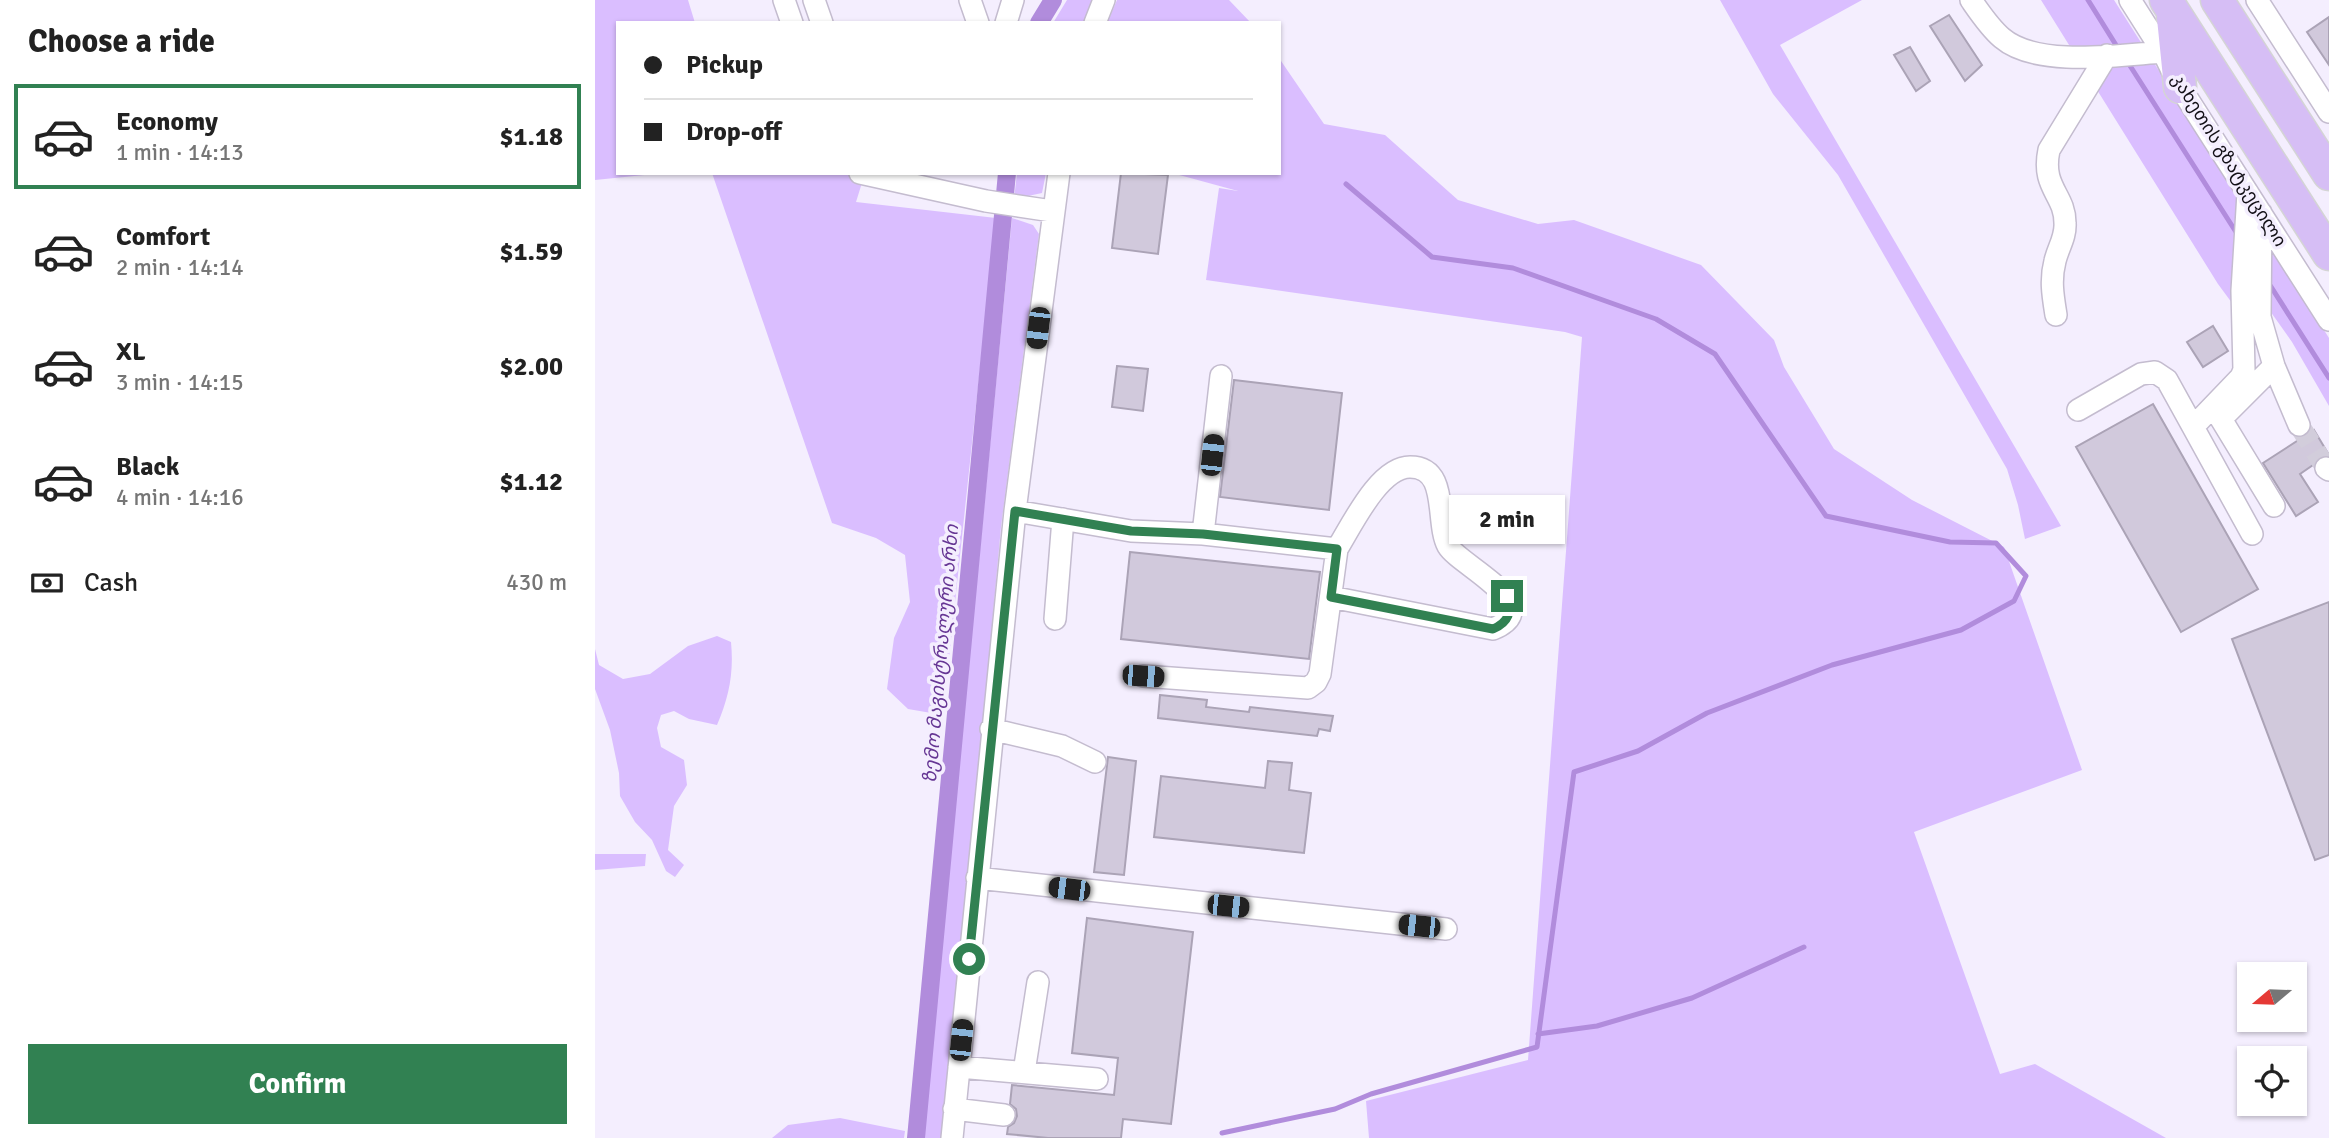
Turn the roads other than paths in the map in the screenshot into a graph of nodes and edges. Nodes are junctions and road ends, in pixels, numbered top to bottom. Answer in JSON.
{"nodes":[{"id":1,"x":784,"y":0,"type":"edge"},
{"id":2,"x":814,"y":0,"type":"edge"},
{"id":3,"x":970,"y":0,"type":"edge"},
{"id":4,"x":1013,"y":0,"type":"edge"},
{"id":5,"x":1104,"y":0,"type":"edge"},
{"id":6,"x":1971,"y":0,"type":"edge"},
{"id":7,"x":2130,"y":0,"type":"edge"},
{"id":8,"x":2217,"y":0,"type":"edge"},
{"id":9,"x":2257,"y":0,"type":"edge"},
{"id":10,"x":2169,"y":5,"type":"edge"},
{"id":11,"x":791,"y":21,"type":"edge"},
{"id":12,"x":821,"y":21,"type":"edge"},
{"id":13,"x":977,"y":21,"type":"edge"},
{"id":14,"x":1007,"y":21,"type":"edge"},
{"id":15,"x":1096,"y":21,"type":"edge"},
{"id":16,"x":2163,"y":52,"type":"junction"},
{"id":17,"x":2107,"y":55,"type":"junction"},
{"id":18,"x":2181,"y":87,"type":"junction"},
{"id":19,"x":2329,"y":112,"type":"edge"},
{"id":20,"x":2329,"y":174,"type":"edge"},
{"id":21,"x":877,"y":175,"type":"edge"},
{"id":22,"x":1058,"y":175,"type":"edge"},
{"id":23,"x":927,"y":181,"type":"edge"},
{"id":24,"x":954,"y":183,"type":"edge"},
{"id":25,"x":2248,"y":193,"type":"junction"},
{"id":26,"x":1043,"y":210,"type":"junction"},
{"id":27,"x":2261,"y":213,"type":"junction"},
{"id":28,"x":2329,"y":254,"type":"edge"},
{"id":29,"x":2056,"y":315,"type":"dead end"},
{"id":30,"x":2329,"y":320,"type":"edge"},
{"id":31,"x":2274,"y":366,"type":"junction"},
{"id":32,"x":1221,"y":376,"type":"dead end"},
{"id":33,"x":2078,"y":410,"type":"dead end"},
{"id":34,"x":2299,"y":425,"type":"tunnel mouth"},
{"id":35,"x":2193,"y":427,"type":"junction"},
{"id":36,"x":2274,"y":506,"type":"dead end"},
{"id":37,"x":1015,"y":511,"type":"junction"},
{"id":38,"x":1063,"y":519,"type":"junction"},
{"id":39,"x":1203,"y":534,"type":"junction"},
{"id":40,"x":2252,"y":534,"type":"dead end"},
{"id":41,"x":1337,"y":549,"type":"junction"},
{"id":42,"x":1331,"y":597,"type":"junction"},
{"id":43,"x":1055,"y":619,"type":"dead end"},
{"id":44,"x":1143,"y":676,"type":"dead end"},
{"id":45,"x":991,"y":729,"type":"junction"},
{"id":46,"x":1095,"y":762,"type":"dead end"},
{"id":47,"x":977,"y":878,"type":"junction"},
{"id":48,"x":1446,"y":929,"type":"dead end"},
{"id":49,"x":1038,"y":982,"type":"dead end"},
{"id":50,"x":959,"y":1067,"type":"junction"},
{"id":51,"x":1024,"y":1072,"type":"junction"},
{"id":52,"x":1097,"y":1079,"type":"dead end"},
{"id":53,"x":954,"y":1109,"type":"junction"},
{"id":54,"x":1004,"y":1115,"type":"dead end"},
{"id":55,"x":951,"y":1138,"type":"edge"}],
"edges":[{"from":1,"to":11,"type":"street"},
{"from":2,"to":12,"type":"street"},
{"from":3,"to":13,"type":"street"},
{"from":4,"to":14,"type":"street"},
{"from":5,"to":15,"type":"street"},
{"from":6,"to":17,"type":"street"},
{"from":7,"to":16,"type":"street","name":"კახეთის გზატკეცილი"},
{"from":8,"to":20,"type":"highway"},
{"from":9,"to":19,"type":"street"},
{"from":10,"to":18,"type":"highway"},
{"from":10,"to":28,"type":"highway","name":"კახეთის გზატკეცილი"},
{"from":16,"to":17,"type":"street"},
{"from":16,"to":18,"type":"street","name":"კახეთის გზატკეცილი"},
{"from":17,"to":29,"type":"street"},
{"from":18,"to":25,"type":"street","name":"კახეთის გზატკეცილი"},
{"from":21,"to":23,"type":"street"},
{"from":22,"to":26,"type":"street"},
{"from":23,"to":24,"type":"street"},
{"from":24,"to":26,"type":"street"},
{"from":25,"to":27,"type":"street","name":"კახეთის გზატკეცილი"},
{"from":25,"to":35,"type":"street"},
{"from":26,"to":37,"type":"street"},
{"from":27,"to":30,"type":"street","name":"კახეთის გზატკეცილი"},
{"from":27,"to":31,"type":"street"},
{"from":31,"to":34,"type":"street"},
{"from":31,"to":36,"type":"street"},
{"from":32,"to":39,"type":"street"},
{"from":33,"to":35,"type":"street"},
{"from":35,"to":40,"type":"street"},
{"from":37,"to":38,"type":"street"},
{"from":37,"to":45,"type":"street"},
{"from":38,"to":39,"type":"street"},
{"from":38,"to":43,"type":"street"},
{"from":39,"to":41,"type":"street"},
{"from":41,"to":42,"type":"street"},
{"from":41,"to":42,"type":"street"},
{"from":42,"to":44,"type":"street"},
{"from":45,"to":46,"type":"street"},
{"from":45,"to":47,"type":"street"},
{"from":47,"to":48,"type":"street"},
{"from":47,"to":50,"type":"street"},
{"from":49,"to":51,"type":"street"},
{"from":50,"to":51,"type":"street"},
{"from":50,"to":53,"type":"street"},
{"from":51,"to":52,"type":"street"},
{"from":53,"to":54,"type":"street"},
{"from":53,"to":55,"type":"street"}]}
